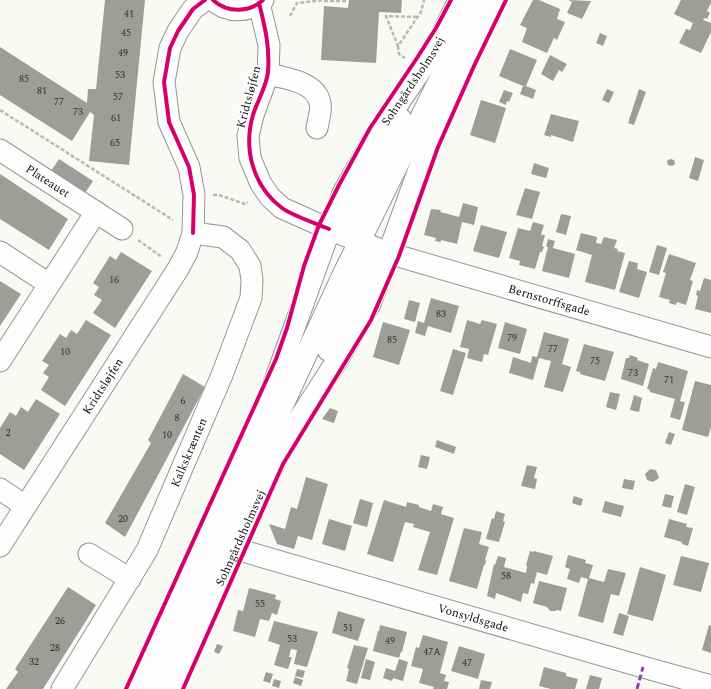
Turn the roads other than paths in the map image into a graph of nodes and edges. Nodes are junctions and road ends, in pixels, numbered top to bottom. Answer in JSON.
{"nodes":[{"id":1,"x":205,"y":0,"type":"edge"},
{"id":2,"x":214,"y":0,"type":"edge"},
{"id":3,"x":459,"y":0,"type":"edge"},
{"id":4,"x":478,"y":0,"type":"edge"},
{"id":5,"x":496,"y":0,"type":"edge"},
{"id":6,"x":261,"y":2,"type":"edge"},
{"id":7,"x":435,"y":49,"type":"junction"},
{"id":8,"x":268,"y":74,"type":"junction"},
{"id":9,"x":317,"y":128,"type":"dead end"},
{"id":10,"x":0,"y":150,"type":"edge"},
{"id":11,"x":96,"y":212,"type":"junction"},
{"id":12,"x":122,"y":229,"type":"road end"},
{"id":13,"x":329,"y":229,"type":"junction"},
{"id":14,"x":192,"y":233,"type":"junction"},
{"id":15,"x":360,"y":242,"type":"junction"},
{"id":16,"x":0,"y":252,"type":"edge"},
{"id":17,"x":388,"y":253,"type":"junction"},
{"id":18,"x":49,"y":284,"type":"junction"},
{"id":19,"x":711,"y":347,"type":"edge"},
{"id":20,"x":0,"y":361,"type":"edge"},
{"id":21,"x":315,"y":393,"type":"junction"},
{"id":22,"x":0,"y":489,"type":"edge"},
{"id":23,"x":25,"y":506,"type":"junction"},
{"id":24,"x":0,"y":546,"type":"edge"},
{"id":25,"x":236,"y":549,"type":"junction"},
{"id":26,"x":89,"y":554,"type":"dead end"},
{"id":27,"x":130,"y":579,"type":"junction"},
{"id":28,"x":185,"y":620,"type":"junction"},
{"id":29,"x":711,"y":686,"type":"edge"},
{"id":30,"x":62,"y":689,"type":"edge"},
{"id":31,"x":136,"y":689,"type":"edge"},
{"id":32,"x":154,"y":689,"type":"edge"},
{"id":33,"x":169,"y":689,"type":"edge"},
{"id":34,"x":172,"y":689,"type":"edge"}],
"edges":[{"from":1,"to":14,"type":"street","name":"Kridtsløjfen"},
{"from":2,"to":6,"type":"street"},
{"from":3,"to":7,"type":"street","name":"Sohngårdsholmsvej"},
{"from":4,"to":15,"type":"street"},
{"from":5,"to":17,"type":"street","name":"Sohngårdsholmsvej"},
{"from":6,"to":8,"type":"street","name":"Kridtsløjfen"},
{"from":7,"to":13,"type":"street","name":"Sohngårdsholmsvej"},
{"from":7,"to":15,"type":"street"},
{"from":8,"to":9,"type":"street"},
{"from":8,"to":13,"type":"street","name":"Kridtsløjfen"},
{"from":10,"to":11,"type":"street","name":"Plateauet"},
{"from":11,"to":12,"type":"street","name":"Plateauet"},
{"from":11,"to":18,"type":"street"},
{"from":13,"to":15,"type":"street","name":"Kridtsløjfen"},
{"from":13,"to":31,"type":"street","name":"Sohngårdsholmsvej"},
{"from":14,"to":23,"type":"street","name":"Kridtsløjfen"},
{"from":14,"to":27,"type":"street","name":"Kalkskrænten"},
{"from":15,"to":17,"type":"street","name":"Bernstorffsgade"},
{"from":15,"to":21,"type":"street"},
{"from":15,"to":28,"type":"street"},
{"from":16,"to":18,"type":"street"},
{"from":17,"to":19,"type":"street","name":"Bernstorffsgade"},
{"from":17,"to":21,"type":"street","name":"Sohngårdsholmsvej"},
{"from":18,"to":20,"type":"street"},
{"from":21,"to":25,"type":"street","name":"Sohngårdsholmsvej"},
{"from":22,"to":23,"type":"street"},
{"from":23,"to":24,"type":"street","name":"Kridtsløjfen"},
{"from":25,"to":29,"type":"street","name":"Vonsyldsgade"},
{"from":25,"to":34,"type":"street","name":"Sohngårdsholmsvej"},
{"from":26,"to":27,"type":"street"},
{"from":27,"to":30,"type":"street","name":"Kalkskrænten"},
{"from":28,"to":32,"type":"street"},
{"from":28,"to":33,"type":"street"}]}
